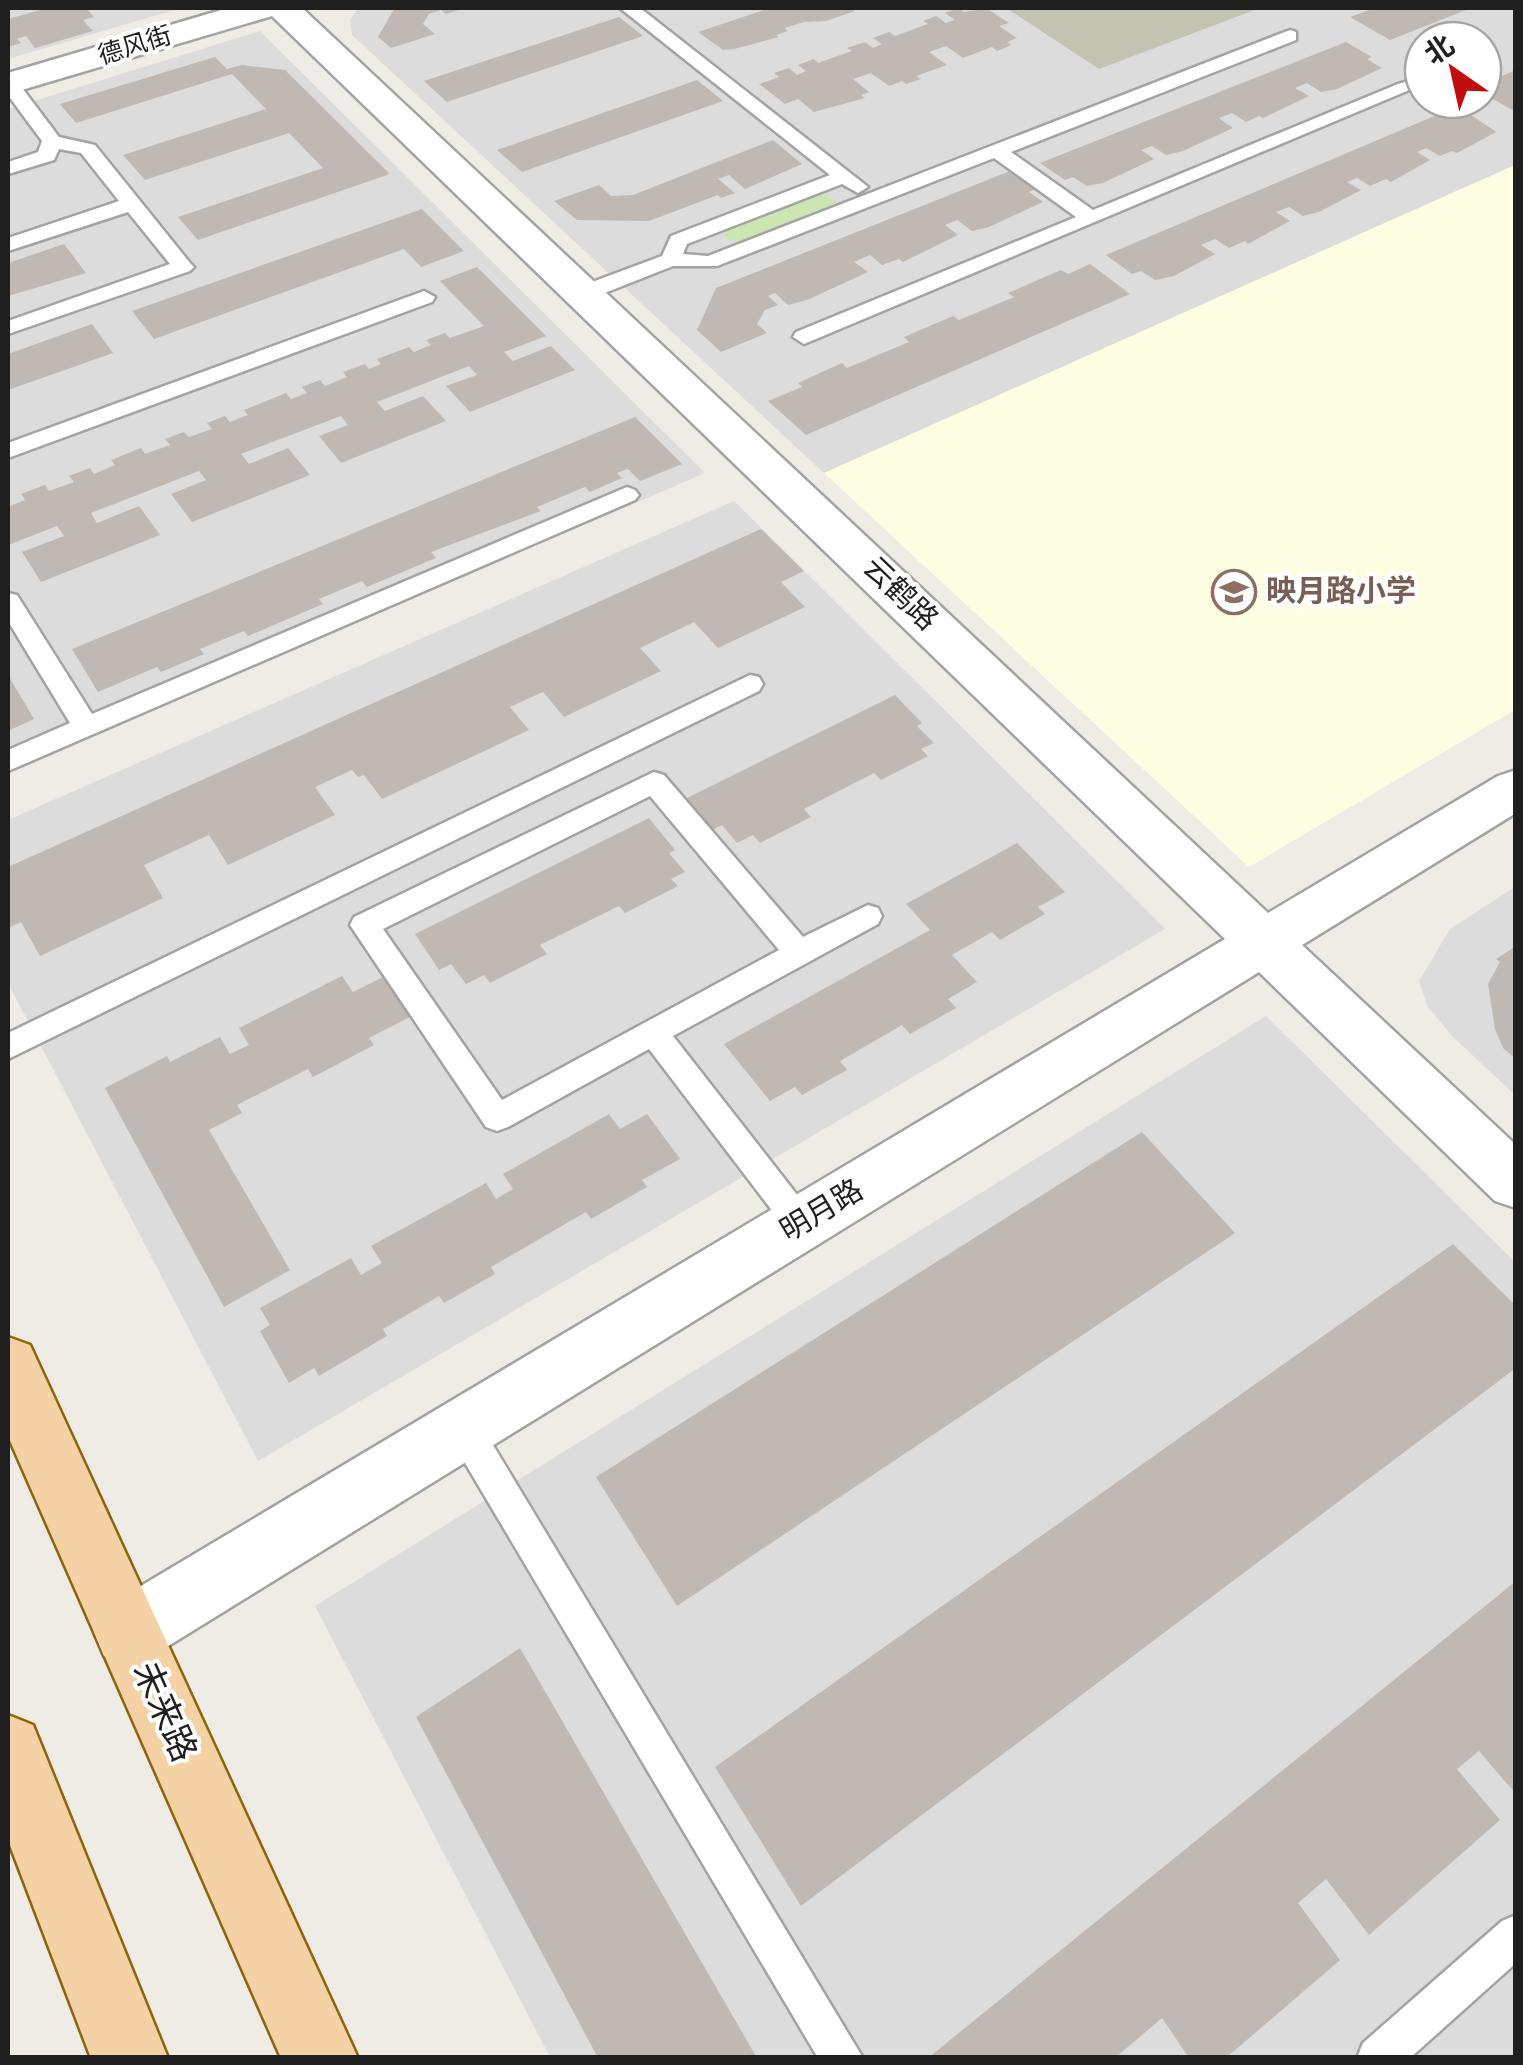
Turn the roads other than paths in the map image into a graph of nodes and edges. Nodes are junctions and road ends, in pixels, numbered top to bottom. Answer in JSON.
{"nodes":[{"id":1,"x":262,"y":8,"type":"edge"},
{"id":2,"x":283,"y":8,"type":"edge"},
{"id":3,"x":629,"y":8,"type":"edge"},
{"id":4,"x":1290,"y":36,"type":"dead end"},
{"id":5,"x":8,"y":84,"type":"edge"},
{"id":6,"x":1403,"y":89,"type":"edge"},
{"id":7,"x":52,"y":141,"type":"junction"},
{"id":8,"x":996,"y":150,"type":"junction"},
{"id":9,"x":8,"y":168,"type":"edge"},
{"id":10,"x":844,"y":176,"type":"junction"},
{"id":11,"x":872,"y":198,"type":"junction"},
{"id":12,"x":131,"y":204,"type":"junction"},
{"id":13,"x":1091,"y":218,"type":"junction"},
{"id":14,"x":8,"y":245,"type":"edge"},
{"id":15,"x":671,"y":260,"type":"junction"},
{"id":16,"x":584,"y":293,"type":"junction"},
{"id":17,"x":424,"y":298,"type":"dead end"},
{"id":18,"x":8,"y":328,"type":"edge"},
{"id":19,"x":804,"y":337,"type":"dead end"},
{"id":20,"x":8,"y":451,"type":"edge"},
{"id":21,"x":627,"y":496,"type":"dead end"},
{"id":22,"x":8,"y":600,"type":"edge"},
{"id":23,"x":750,"y":684,"type":"dead end"},
{"id":24,"x":86,"y":727,"type":"junction"},
{"id":25,"x":8,"y":761,"type":"edge"},
{"id":26,"x":1516,"y":790,"type":"edge"},
{"id":27,"x":868,"y":916,"type":"dead end"},
{"id":28,"x":1266,"y":941,"type":"junction"},
{"id":29,"x":799,"y":953,"type":"junction"},
{"id":30,"x":653,"y":1032,"type":"junction"},
{"id":31,"x":8,"y":1047,"type":"edge"},
{"id":32,"x":1516,"y":1183,"type":"edge"},
{"id":33,"x":800,"y":1224,"type":"junction"},
{"id":34,"x":8,"y":1366,"type":"edge"},
{"id":35,"x":464,"y":1429,"type":"junction"},
{"id":36,"x":128,"y":1632,"type":"junction"},
{"id":37,"x":8,"y":1750,"type":"edge"},
{"id":38,"x":1516,"y":1934,"type":"edge"},
{"id":39,"x":130,"y":2058,"type":"edge"},
{"id":40,"x":320,"y":2058,"type":"edge"},
{"id":41,"x":842,"y":2058,"type":"edge"},
{"id":42,"x":1378,"y":2058,"type":"edge"}],
"edges":[{"from":1,"to":5,"type":"street","name":"德风街"},
{"from":2,"to":16,"type":"street","name":"云鹤路"},
{"from":3,"to":10,"type":"lane"},
{"from":4,"to":8,"type":"lane"},
{"from":5,"to":7,"type":"lane"},
{"from":6,"to":13,"type":"lane"},
{"from":7,"to":9,"type":"lane"},
{"from":7,"to":12,"type":"lane"},
{"from":8,"to":11,"type":"lane"},
{"from":8,"to":13,"type":"lane"},
{"from":10,"to":11,"type":"lane"},
{"from":10,"to":15,"type":"lane"},
{"from":11,"to":15,"type":"lane"},
{"from":12,"to":14,"type":"lane"},
{"from":12,"to":18,"type":"lane"},
{"from":13,"to":19,"type":"lane"},
{"from":15,"to":16,"type":"lane"},
{"from":16,"to":28,"type":"street","name":"云鹤路"},
{"from":17,"to":20,"type":"lane"},
{"from":21,"to":24,"type":"lane"},
{"from":22,"to":24,"type":"lane"},
{"from":23,"to":31,"type":"lane"},
{"from":24,"to":25,"type":"lane"},
{"from":26,"to":28,"type":"street","name":"明月路"},
{"from":27,"to":29,"type":"lane"},
{"from":28,"to":32,"type":"street","name":"云鹤路"},
{"from":28,"to":33,"type":"street","name":"明月路"},
{"from":29,"to":30,"type":"lane"},
{"from":29,"to":30,"type":"lane"},
{"from":30,"to":33,"type":"lane"},
{"from":33,"to":35,"type":"street","name":"明月路"},
{"from":34,"to":36,"type":"main road","name":"未来路"},
{"from":35,"to":36,"type":"street","name":"明月路"},
{"from":35,"to":41,"type":"lane"},
{"from":36,"to":40,"type":"main road","name":"未来路"},
{"from":37,"to":39,"type":"main road"},
{"from":38,"to":42,"type":"lane"}]}
